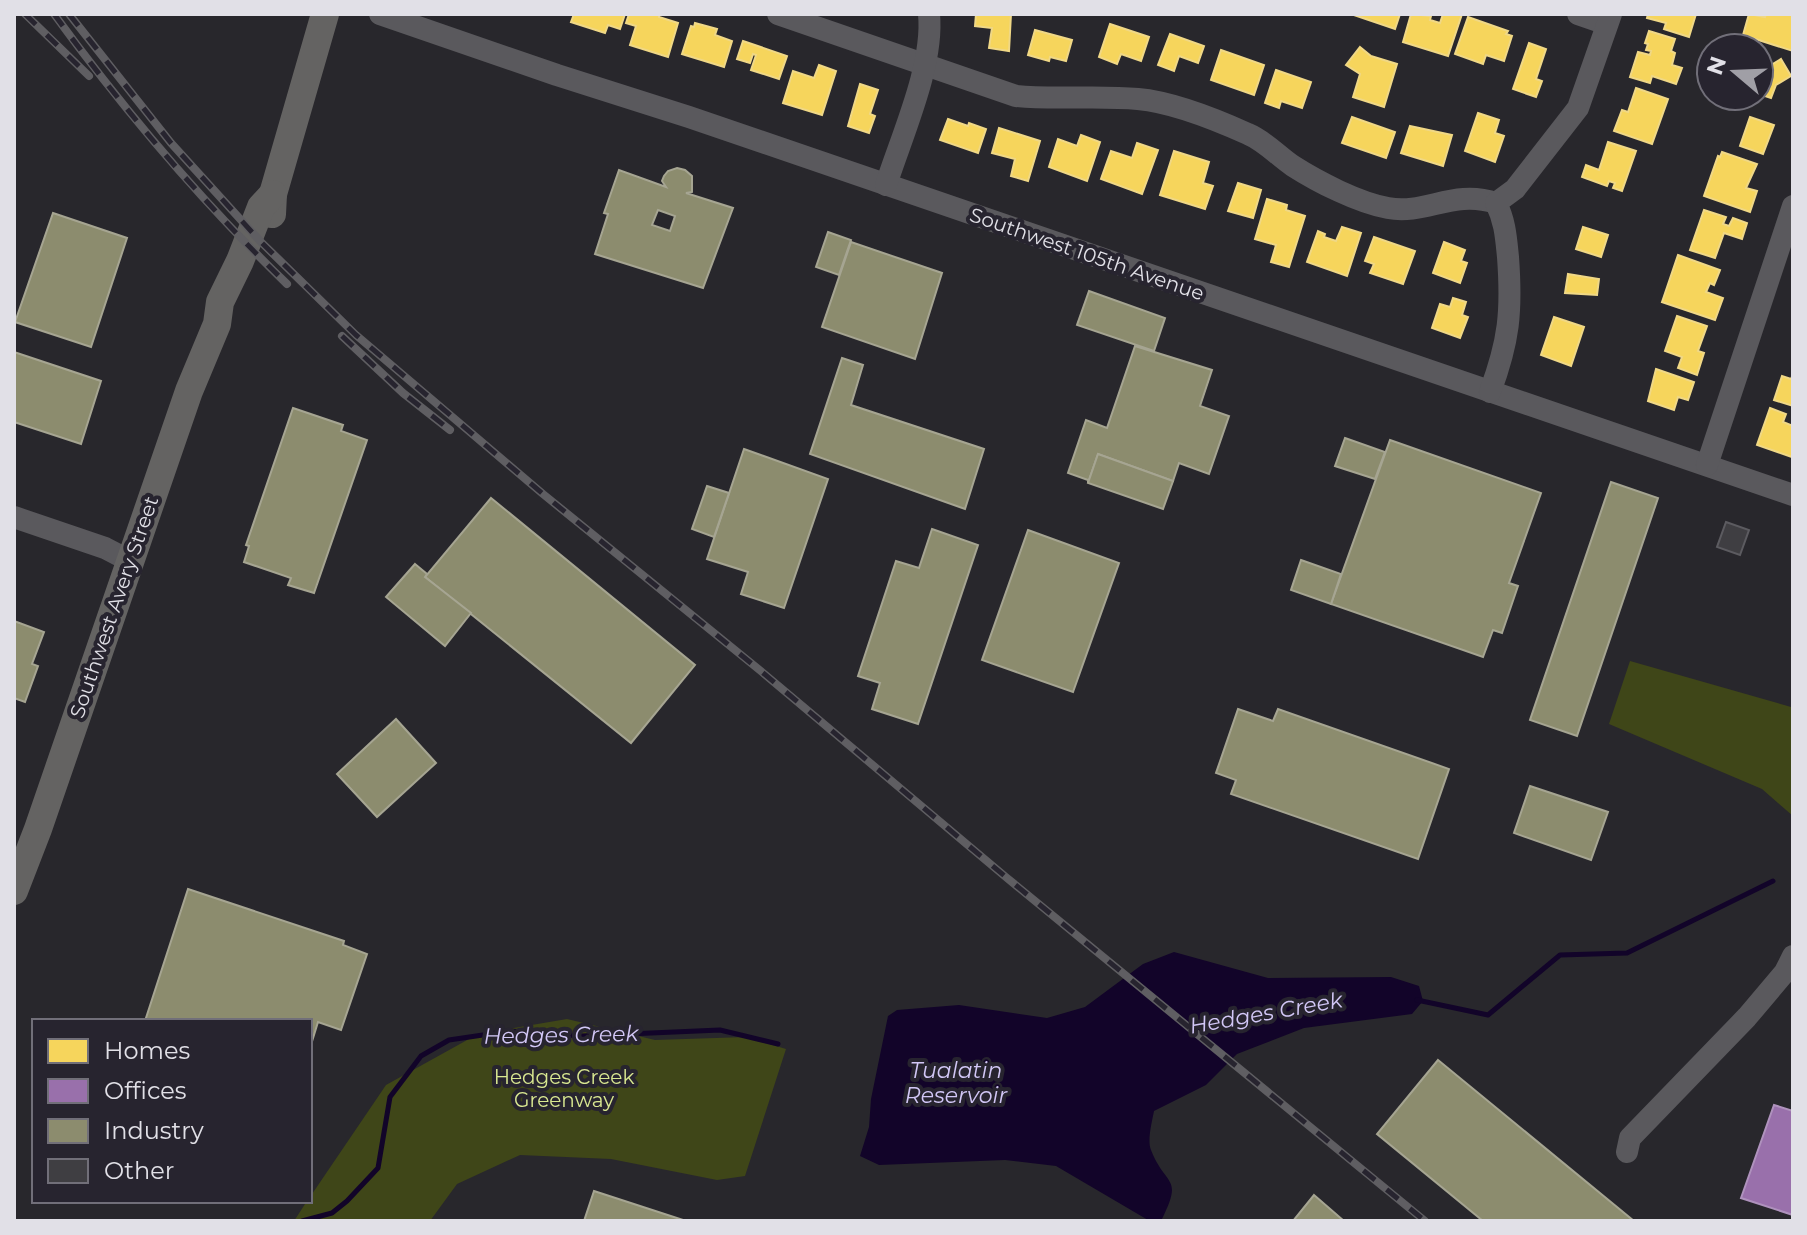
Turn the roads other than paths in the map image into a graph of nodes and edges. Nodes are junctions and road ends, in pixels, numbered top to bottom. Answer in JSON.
{"nodes":[{"id":1,"x":325,"y":14,"type":"edge"},
{"id":2,"x":380,"y":14,"type":"edge"},
{"id":3,"x":778,"y":14,"type":"edge"},
{"id":4,"x":929,"y":14,"type":"edge"},
{"id":5,"x":1578,"y":14,"type":"edge"},
{"id":6,"x":1609,"y":19,"type":"edge"},
{"id":7,"x":925,"y":66,"type":"junction"},
{"id":8,"x":886,"y":185,"type":"junction"},
{"id":9,"x":1496,"y":203,"type":"junction"},
{"id":10,"x":1793,"y":206,"type":"edge"},
{"id":11,"x":1490,"y":392,"type":"junction"},
{"id":12,"x":1707,"y":465,"type":"junction"},
{"id":13,"x":1793,"y":495,"type":"edge"},
{"id":14,"x":14,"y":517,"type":"edge"},
{"id":15,"x":130,"y":561,"type":"junction"},
{"id":16,"x":14,"y":891,"type":"edge"},
{"id":17,"x":1793,"y":956,"type":"edge"},
{"id":18,"x":1627,"y":1152,"type":"dead end"}],
"edges":[{"from":1,"to":15,"type":"main road","name":"Southwest Avery Street"},
{"from":2,"to":8,"type":"street","name":"Southwest 105th Avenue"},
{"from":3,"to":7,"type":"street"},
{"from":4,"to":7,"type":"street"},
{"from":5,"to":6,"type":"street"},
{"from":6,"to":9,"type":"street"},
{"from":7,"to":8,"type":"street"},
{"from":7,"to":9,"type":"street"},
{"from":8,"to":11,"type":"street","name":"Southwest 105th Avenue"},
{"from":9,"to":11,"type":"street"},
{"from":10,"to":12,"type":"street"},
{"from":11,"to":12,"type":"street","name":"Southwest 105th Avenue"},
{"from":12,"to":13,"type":"street","name":"Southwest 105th Avenue"},
{"from":14,"to":15,"type":"street"},
{"from":15,"to":16,"type":"main road","name":"Southwest Avery Street"},
{"from":17,"to":18,"type":"street"}]}
